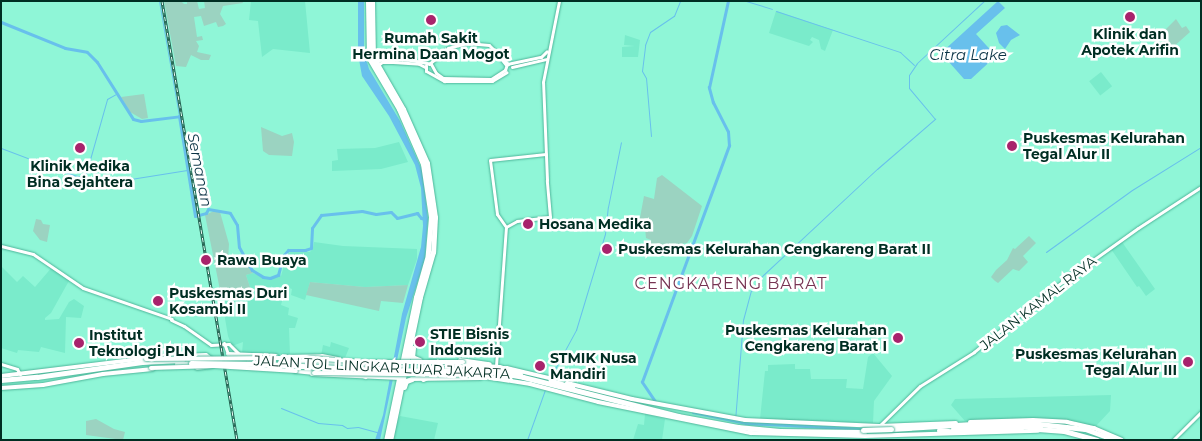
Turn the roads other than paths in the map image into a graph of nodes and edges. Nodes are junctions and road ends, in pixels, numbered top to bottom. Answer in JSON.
{"nodes":[{"id":1,"x":370,"y":1,"type":"edge"},
{"id":2,"x":558,"y":1,"type":"edge"},
{"id":3,"x":369,"y":17,"type":"junction"},
{"id":4,"x":488,"y":45,"type":"junction"},
{"id":5,"x":372,"y":52,"type":"junction"},
{"id":6,"x":382,"y":58,"type":"junction"},
{"id":7,"x":393,"y":60,"type":"junction"},
{"id":8,"x":506,"y":60,"type":"junction"},
{"id":9,"x":546,"y":60,"type":"junction"},
{"id":10,"x":518,"y":61,"type":"junction"},
{"id":11,"x":430,"y":65,"type":"junction"},
{"id":12,"x":509,"y":65,"type":"junction"},
{"id":13,"x":376,"y":67,"type":"junction"},
{"id":14,"x":506,"y":71,"type":"junction"},
{"id":15,"x":429,"y":72,"type":"junction"},
{"id":16,"x":546,"y":154,"type":"junction"},
{"id":17,"x":1201,"y":187,"type":"edge"},
{"id":18,"x":433,"y":216,"type":"junction"},
{"id":19,"x":506,"y":227,"type":"junction"},
{"id":20,"x":1,"y":246,"type":"edge"},
{"id":21,"x":418,"y":309,"type":"junction"},
{"id":22,"x":224,"y":343,"type":"junction"},
{"id":23,"x":228,"y":354,"type":"junction"},
{"id":24,"x":238,"y":354,"type":"junction"},
{"id":25,"x":287,"y":357,"type":"junction"},
{"id":26,"x":308,"y":357,"type":"junction"},
{"id":27,"x":143,"y":359,"type":"junction"},
{"id":28,"x":384,"y":360,"type":"junction"},
{"id":29,"x":404,"y":360,"type":"junction"},
{"id":30,"x":421,"y":360,"type":"junction"},
{"id":31,"x":232,"y":362,"type":"junction"},
{"id":32,"x":262,"y":362,"type":"junction"},
{"id":33,"x":366,"y":363,"type":"junction"},
{"id":34,"x":1,"y":364,"type":"edge"},
{"id":35,"x":488,"y":364,"type":"junction"},
{"id":36,"x":496,"y":366,"type":"junction"},
{"id":37,"x":149,"y":368,"type":"junction"},
{"id":38,"x":387,"y":369,"type":"junction"},
{"id":39,"x":457,"y":369,"type":"junction"},
{"id":40,"x":296,"y":371,"type":"junction"},
{"id":41,"x":308,"y":373,"type":"junction"},
{"id":42,"x":20,"y":374,"type":"junction"},
{"id":43,"x":520,"y":374,"type":"junction"},
{"id":44,"x":363,"y":375,"type":"junction"},
{"id":45,"x":486,"y":377,"type":"junction"},
{"id":46,"x":386,"y":379,"type":"junction"},
{"id":47,"x":400,"y":379,"type":"junction"},
{"id":48,"x":413,"y":379,"type":"junction"},
{"id":49,"x":423,"y":379,"type":"junction"},
{"id":50,"x":1,"y":380,"type":"edge"},
{"id":51,"x":537,"y":381,"type":"junction"},
{"id":52,"x":547,"y":382,"type":"junction"},
{"id":53,"x":1,"y":388,"type":"edge"},
{"id":54,"x":399,"y":405,"type":"junction"},
{"id":55,"x":1201,"y":412,"type":"edge"},
{"id":56,"x":848,"y":424,"type":"junction"},
{"id":57,"x":907,"y":425,"type":"junction"},
{"id":58,"x":880,"y":426,"type":"junction"},
{"id":59,"x":887,"y":427,"type":"junction"},
{"id":60,"x":1015,"y":428,"type":"junction"},
{"id":61,"x":928,"y":429,"type":"junction"},
{"id":62,"x":953,"y":429,"type":"junction"},
{"id":63,"x":939,"y":430,"type":"junction"},
{"id":64,"x":866,"y":434,"type":"junction"},
{"id":65,"x":882,"y":436,"type":"junction"},
{"id":66,"x":887,"y":436,"type":"junction"},
{"id":67,"x":1107,"y":437,"type":"edge"},
{"id":68,"x":386,"y":440,"type":"edge"},
{"id":69,"x":390,"y":440,"type":"edge"},
{"id":70,"x":1096,"y":440,"type":"edge"},
{"id":71,"x":1114,"y":440,"type":"edge"},
{"id":72,"x":1122,"y":440,"type":"edge"},
{"id":73,"x":1173,"y":440,"type":"edge"}],
"edges":[{"from":1,"to":3,"type":"highway"},
{"from":2,"to":9,"type":"main road"},
{"from":2,"to":10,"type":"main road"},
{"from":3,"to":5,"type":"highway"},
{"from":3,"to":13,"type":"highway"},
{"from":4,"to":8,"type":"main road"},
{"from":4,"to":11,"type":"main road"},
{"from":4,"to":12,"type":"main road"},
{"from":5,"to":6,"type":"highway"},
{"from":5,"to":13,"type":"highway"},
{"from":6,"to":7,"type":"main road"},
{"from":6,"to":13,"type":"main road"},
{"from":7,"to":11,"type":"main road"},
{"from":7,"to":13,"type":"main road"},
{"from":8,"to":10,"type":"main road"},
{"from":8,"to":12,"type":"main road"},
{"from":9,"to":12,"type":"main road"},
{"from":9,"to":16,"type":"main road"},
{"from":10,"to":12,"type":"main road"},
{"from":11,"to":14,"type":"main road"},
{"from":11,"to":15,"type":"main road"},
{"from":11,"to":15,"type":"main road"},
{"from":12,"to":14,"type":"main road"},
{"from":12,"to":14,"type":"main road"},
{"from":13,"to":18,"type":"highway"},
{"from":14,"to":15,"type":"main road"},
{"from":16,"to":19,"type":"main road"},
{"from":16,"to":19,"type":"main road"},
{"from":17,"to":58,"type":"main road","name":"JALAN KAMAL RAYA"},
{"from":18,"to":21,"type":"highway"},
{"from":18,"to":29,"type":"highway"},
{"from":19,"to":36,"type":"main road"},
{"from":20,"to":22,"type":"main road"},
{"from":21,"to":29,"type":"highway"},
{"from":21,"to":30,"type":"highway"},
{"from":22,"to":23,"type":"main road"},
{"from":22,"to":24,"type":"main road"},
{"from":23,"to":24,"type":"main road"},
{"from":23,"to":31,"type":"main road"},
{"from":24,"to":25,"type":"main road"},
{"from":24,"to":31,"type":"main road"},
{"from":25,"to":26,"type":"main road"},
{"from":25,"to":27,"type":"main road","bridge":true},
{"from":26,"to":33,"type":"main road"},
{"from":26,"to":35,"type":"main road","bridge":true},
{"from":27,"to":37,"type":"main road"},
{"from":27,"to":42,"type":"main road"},
{"from":28,"to":29,"type":"main road","bridge":true},
{"from":28,"to":33,"type":"main road"},
{"from":28,"to":38,"type":"main road"},
{"from":29,"to":47,"type":"highway"},
{"from":30,"to":35,"type":"main road"},
{"from":30,"to":43,"type":"highway"},
{"from":30,"to":48,"type":"main road"},
{"from":31,"to":40,"type":"main road"},
{"from":32,"to":33,"type":"highway","bridge":true},
{"from":32,"to":39,"type":"highway","name":"JALAN TOL LINGKAR LUAR JAKARTA","bridge":true},
{"from":32,"to":44,"type":"highway","bridge":true},
{"from":32,"to":50,"type":"highway","name":"JALAN TOL LINGKAR LUAR JAKARTA","bridge":true},
{"from":33,"to":38,"type":"highway"},
{"from":34,"to":42,"type":"main road"},
{"from":35,"to":36,"type":"main road"},
{"from":36,"to":52,"type":"main road"},
{"from":37,"to":40,"type":"main road","bridge":true},
{"from":37,"to":53,"type":"main road"},
{"from":38,"to":46,"type":"main road"},
{"from":39,"to":43,"type":"highway","name":"JALAN TOL LINGKAR LUAR JAKARTA"},
{"from":39,"to":51,"type":"highway","name":"JALAN TOL LINGKAR LUAR JAKARTA"},
{"from":40,"to":41,"type":"main road"},
{"from":41,"to":44,"type":"main road"},
{"from":41,"to":45,"type":"main road","bridge":true},
{"from":42,"to":50,"type":"main road"},
{"from":43,"to":52,"type":"highway","name":"JALAN TOL LINGKAR LUAR JAKARTA"},
{"from":44,"to":46,"type":"main road"},
{"from":45,"to":49,"type":"main road"},
{"from":45,"to":52,"type":"main road"},
{"from":46,"to":47,"type":"main road"},
{"from":47,"to":54,"type":"highway"},
{"from":47,"to":68,"type":"highway"},
{"from":48,"to":49,"type":"main road"},
{"from":48,"to":54,"type":"highway"},
{"from":49,"to":51,"type":"highway"},
{"from":51,"to":52,"type":"highway","name":"JALAN TOL LINGKAR LUAR JAKARTA"},
{"from":52,"to":56,"type":"main road"},
{"from":52,"to":64,"type":"highway","name":"JALAN TOL LINGKAR LUAR JAKARTA"},
{"from":52,"to":64,"type":"main road"},
{"from":54,"to":69,"type":"highway"},
{"from":55,"to":73,"type":"main road"},
{"from":56,"to":58,"type":"main road"},
{"from":56,"to":64,"type":"main road"},
{"from":57,"to":58,"type":"main road"},
{"from":57,"to":59,"type":"main road"},
{"from":57,"to":67,"type":"main road"},
{"from":59,"to":65,"type":"main road"},
{"from":59,"to":66,"type":"main road"},
{"from":60,"to":62,"type":"highway"},
{"from":60,"to":63,"type":"highway"},
{"from":60,"to":70,"type":"highway"},
{"from":61,"to":63,"type":"highway","name":"JALAN TOL LINGKAR LUAR JAKARTA"},
{"from":61,"to":64,"type":"highway","name":"JALAN TOL LINGKAR LUAR JAKARTA","bridge":true},
{"from":61,"to":67,"type":"highway","name":"JALAN TOL LINGKAR LUAR JAKARTA"},
{"from":62,"to":63,"type":"highway","name":"JALAN TOL LINGKAR LUAR JAKARTA"},
{"from":62,"to":67,"type":"highway","name":"JALAN TOL LINGKAR LUAR JAKARTA"},
{"from":64,"to":65,"type":"main road"},
{"from":65,"to":66,"type":"main road"},
{"from":66,"to":70,"type":"main road"},
{"from":67,"to":71,"type":"highway","name":"JALAN TOL LINGKAR LUAR JAKARTA"},
{"from":67,"to":72,"type":"main road"}]}
